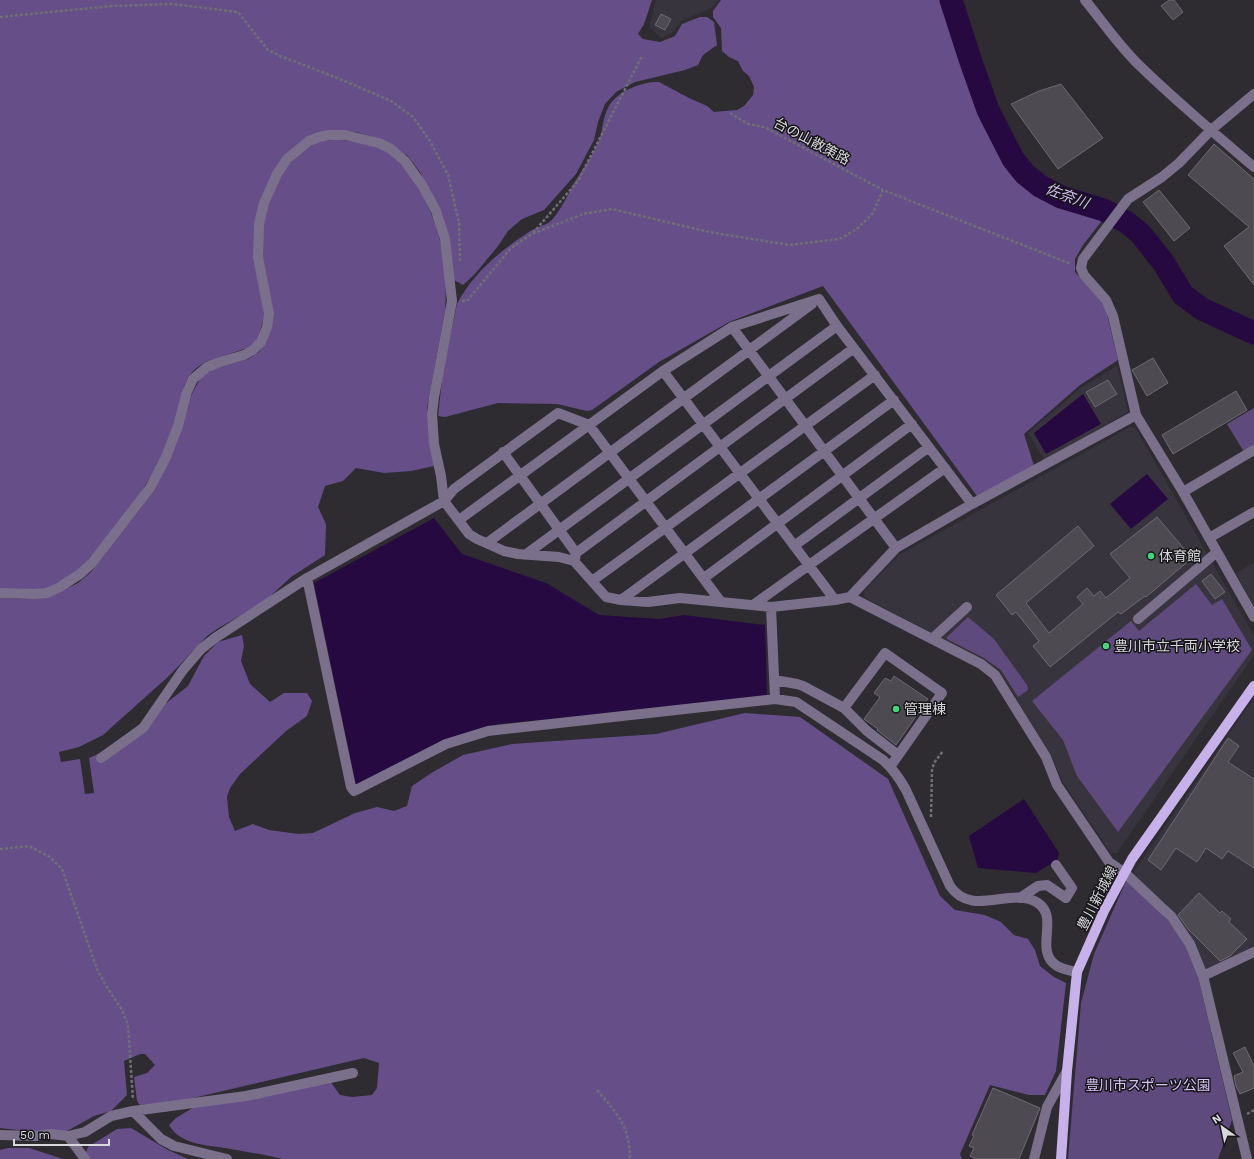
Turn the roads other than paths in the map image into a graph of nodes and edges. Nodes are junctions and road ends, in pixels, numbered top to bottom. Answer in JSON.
{"nodes":[{"id":1,"x":1086,"y":0,"type":"edge"},
{"id":2,"x":1254,"y":94,"type":"edge"},
{"id":3,"x":1211,"y":130,"type":"junction"},
{"id":4,"x":1254,"y":167,"type":"edge"},
{"id":5,"x":819,"y":299,"type":"junction"},
{"id":6,"x":837,"y":326,"type":"junction"},
{"id":7,"x":732,"y":327,"type":"junction"},
{"id":8,"x":854,"y":348,"type":"junction"},
{"id":9,"x":750,"y":351,"type":"junction"},
{"id":10,"x":663,"y":371,"type":"junction"},
{"id":11,"x":875,"y":375,"type":"junction"},
{"id":12,"x":768,"y":376,"type":"junction"},
{"id":13,"x":684,"y":398,"type":"junction"},
{"id":14,"x":785,"y":399,"type":"junction"},
{"id":15,"x":894,"y":400,"type":"junction"},
{"id":16,"x":1136,"y":415,"type":"junction"},
{"id":17,"x":703,"y":424,"type":"junction"},
{"id":18,"x":912,"y":424,"type":"junction"},
{"id":19,"x":590,"y":425,"type":"junction"},
{"id":20,"x":805,"y":426,"type":"junction"},
{"id":21,"x":720,"y":447,"type":"junction"},
{"id":22,"x":929,"y":447,"type":"junction"},
{"id":23,"x":1254,"y":450,"type":"edge"},
{"id":24,"x":824,"y":451,"type":"junction"},
{"id":25,"x":503,"y":452,"type":"junction"},
{"id":26,"x":610,"y":452,"type":"junction"},
{"id":27,"x":945,"y":468,"type":"junction"},
{"id":28,"x":740,"y":473,"type":"junction"},
{"id":29,"x":520,"y":475,"type":"junction"},
{"id":30,"x":842,"y":476,"type":"junction"},
{"id":31,"x":629,"y":478,"type":"junction"},
{"id":32,"x":1183,"y":492,"type":"junction"},
{"id":33,"x":859,"y":498,"type":"junction"},
{"id":34,"x":759,"y":499,"type":"junction"},
{"id":35,"x":444,"y":501,"type":"junction"},
{"id":36,"x":646,"y":501,"type":"junction"},
{"id":37,"x":540,"y":503,"type":"junction"},
{"id":38,"x":972,"y":504,"type":"junction"},
{"id":39,"x":1254,"y":512,"type":"edge"},
{"id":40,"x":874,"y":519,"type":"junction"},
{"id":41,"x":459,"y":520,"type":"junction"},
{"id":42,"x":777,"y":524,"type":"junction"},
{"id":43,"x":666,"y":527,"type":"junction"},
{"id":44,"x":559,"y":530,"type":"junction"},
{"id":45,"x":1209,"y":538,"type":"junction"},
{"id":46,"x":487,"y":543,"type":"junction"},
{"id":47,"x":794,"y":546,"type":"junction"},
{"id":48,"x":896,"y":548,"type":"junction"},
{"id":49,"x":1217,"y":552,"type":"junction"},
{"id":50,"x":685,"y":553,"type":"junction"},
{"id":51,"x":525,"y":554,"type":"junction"},
{"id":52,"x":575,"y":557,"type":"junction"},
{"id":53,"x":808,"y":566,"type":"junction"},
{"id":54,"x":307,"y":578,"type":"junction"},
{"id":55,"x":704,"y":578,"type":"junction"},
{"id":56,"x":592,"y":581,"type":"junction"},
{"id":57,"x":0,"y":593,"type":"edge"},
{"id":58,"x":850,"y":597,"type":"junction"},
{"id":59,"x":621,"y":600,"type":"junction"},
{"id":60,"x":835,"y":600,"type":"junction"},
{"id":61,"x":722,"y":602,"type":"junction"},
{"id":62,"x":753,"y":605,"type":"junction"},
{"id":63,"x":771,"y":607,"type":"junction"},
{"id":64,"x":966,"y":607,"type":"dead end"},
{"id":65,"x":1254,"y":617,"type":"edge"},
{"id":66,"x":1138,"y":619,"type":"dead end"},
{"id":67,"x":932,"y":639,"type":"junction"},
{"id":68,"x":774,"y":680,"type":"junction"},
{"id":69,"x":1254,"y":686,"type":"edge"},
{"id":70,"x":775,"y":699,"type":"junction"},
{"id":71,"x":844,"y":708,"type":"junction"},
{"id":72,"x":898,"y":755,"type":"junction"},
{"id":73,"x":101,"y":758,"type":"dead end"},
{"id":74,"x":890,"y":766,"type":"junction"},
{"id":75,"x":1056,"y":865,"type":"dead end"},
{"id":76,"x":1124,"y":873,"type":"junction"},
{"id":77,"x":1020,"y":898,"type":"junction"},
{"id":78,"x":1254,"y":952,"type":"edge"},
{"id":79,"x":1077,"y":972,"type":"junction"},
{"id":80,"x":1203,"y":976,"type":"junction"},
{"id":81,"x":1067,"y":1071,"type":"junction"},
{"id":82,"x":353,"y":1073,"type":"dead end"},
{"id":83,"x":133,"y":1110,"type":"junction"},
{"id":84,"x":0,"y":1135,"type":"edge"},
{"id":85,"x":68,"y":1136,"type":"junction"},
{"id":86,"x":85,"y":1159,"type":"edge"},
{"id":87,"x":227,"y":1159,"type":"edge"},
{"id":88,"x":1034,"y":1159,"type":"edge"},
{"id":89,"x":1061,"y":1159,"type":"edge"},
{"id":90,"x":1247,"y":1159,"type":"edge"}],
"edges":[{"from":1,"to":3,"type":"street"},
{"from":2,"to":3,"type":"street"},
{"from":3,"to":4,"type":"street"},
{"from":3,"to":16,"type":"street"},
{"from":5,"to":6,"type":"street"},
{"from":5,"to":7,"type":"street"},
{"from":5,"to":9,"type":"street"},
{"from":6,"to":8,"type":"street"},
{"from":6,"to":12,"type":"street"},
{"from":7,"to":9,"type":"street"},
{"from":7,"to":10,"type":"street"},
{"from":8,"to":11,"type":"street"},
{"from":8,"to":14,"type":"street"},
{"from":9,"to":12,"type":"street"},
{"from":9,"to":13,"type":"street"},
{"from":10,"to":13,"type":"street"},
{"from":10,"to":19,"type":"street"},
{"from":11,"to":15,"type":"street"},
{"from":11,"to":20,"type":"street"},
{"from":12,"to":14,"type":"street"},
{"from":12,"to":17,"type":"street"},
{"from":13,"to":17,"type":"street"},
{"from":13,"to":26,"type":"street"},
{"from":14,"to":20,"type":"street"},
{"from":14,"to":21,"type":"street"},
{"from":15,"to":18,"type":"street"},
{"from":15,"to":24,"type":"street"},
{"from":16,"to":32,"type":"street"},
{"from":16,"to":38,"type":"street"},
{"from":17,"to":21,"type":"street"},
{"from":17,"to":31,"type":"street"},
{"from":18,"to":22,"type":"street"},
{"from":18,"to":30,"type":"street"},
{"from":19,"to":25,"type":"street"},
{"from":19,"to":26,"type":"street"},
{"from":19,"to":29,"type":"street"},
{"from":20,"to":24,"type":"street"},
{"from":20,"to":28,"type":"street"},
{"from":21,"to":28,"type":"street"},
{"from":21,"to":36,"type":"street"},
{"from":22,"to":27,"type":"street"},
{"from":22,"to":33,"type":"street"},
{"from":23,"to":32,"type":"street"},
{"from":24,"to":30,"type":"street"},
{"from":24,"to":34,"type":"street"},
{"from":25,"to":29,"type":"street"},
{"from":25,"to":35,"type":"street"},
{"from":26,"to":31,"type":"street"},
{"from":26,"to":37,"type":"street"},
{"from":27,"to":38,"type":"street"},
{"from":27,"to":40,"type":"street"},
{"from":28,"to":34,"type":"street"},
{"from":28,"to":43,"type":"street"},
{"from":29,"to":37,"type":"street"},
{"from":29,"to":41,"type":"street"},
{"from":30,"to":33,"type":"street"},
{"from":30,"to":42,"type":"street"},
{"from":31,"to":36,"type":"street"},
{"from":31,"to":44,"type":"street"},
{"from":32,"to":45,"type":"street"},
{"from":33,"to":40,"type":"street"},
{"from":33,"to":47,"type":"street"},
{"from":34,"to":42,"type":"street"},
{"from":34,"to":50,"type":"street"},
{"from":35,"to":41,"type":"street"},
{"from":35,"to":54,"type":"street"},
{"from":35,"to":57,"type":"street"},
{"from":36,"to":43,"type":"street"},
{"from":36,"to":52,"type":"street"},
{"from":37,"to":44,"type":"street"},
{"from":37,"to":46,"type":"street"},
{"from":38,"to":48,"type":"street"},
{"from":39,"to":45,"type":"street"},
{"from":40,"to":48,"type":"street"},
{"from":40,"to":53,"type":"street"},
{"from":41,"to":46,"type":"street"},
{"from":42,"to":47,"type":"street"},
{"from":42,"to":55,"type":"street"},
{"from":43,"to":50,"type":"street"},
{"from":43,"to":56,"type":"street"},
{"from":44,"to":51,"type":"street"},
{"from":44,"to":52,"type":"street"},
{"from":45,"to":49,"type":"street"},
{"from":46,"to":51,"type":"street"},
{"from":47,"to":53,"type":"street"},
{"from":48,"to":58,"type":"street"},
{"from":49,"to":65,"type":"street"},
{"from":49,"to":66,"type":"street"},
{"from":50,"to":55,"type":"street"},
{"from":50,"to":59,"type":"street"},
{"from":51,"to":52,"type":"street"},
{"from":52,"to":56,"type":"street"},
{"from":53,"to":60,"type":"street"},
{"from":53,"to":62,"type":"street"},
{"from":54,"to":70,"type":"street"},
{"from":54,"to":73,"type":"street"},
{"from":55,"to":61,"type":"street"},
{"from":56,"to":59,"type":"street"},
{"from":58,"to":60,"type":"street"},
{"from":58,"to":67,"type":"street"},
{"from":59,"to":61,"type":"street"},
{"from":60,"to":63,"type":"street"},
{"from":61,"to":62,"type":"street"},
{"from":62,"to":63,"type":"street"},
{"from":63,"to":68,"type":"street"},
{"from":64,"to":67,"type":"street"},
{"from":67,"to":76,"type":"street"},
{"from":68,"to":70,"type":"street"},
{"from":68,"to":71,"type":"street"},
{"from":69,"to":76,"type":"main road","name":"豊川新城線"},
{"from":70,"to":74,"type":"street"},
{"from":71,"to":72,"type":"street"},
{"from":71,"to":72,"type":"street"},
{"from":72,"to":74,"type":"street"},
{"from":74,"to":77,"type":"street"},
{"from":75,"to":77,"type":"street"},
{"from":76,"to":79,"type":"main road","name":"豊川新城線"},
{"from":76,"to":80,"type":"street"},
{"from":77,"to":79,"type":"street"},
{"from":78,"to":80,"type":"street"},
{"from":79,"to":81,"type":"main road","name":"豊川新城線"},
{"from":80,"to":90,"type":"street"},
{"from":81,"to":88,"type":"street"},
{"from":81,"to":89,"type":"main road","name":"豊川新城線"},
{"from":82,"to":83,"type":"street"},
{"from":83,"to":85,"type":"street"},
{"from":83,"to":87,"type":"street"},
{"from":84,"to":85,"type":"street"},
{"from":85,"to":86,"type":"street"}]}
